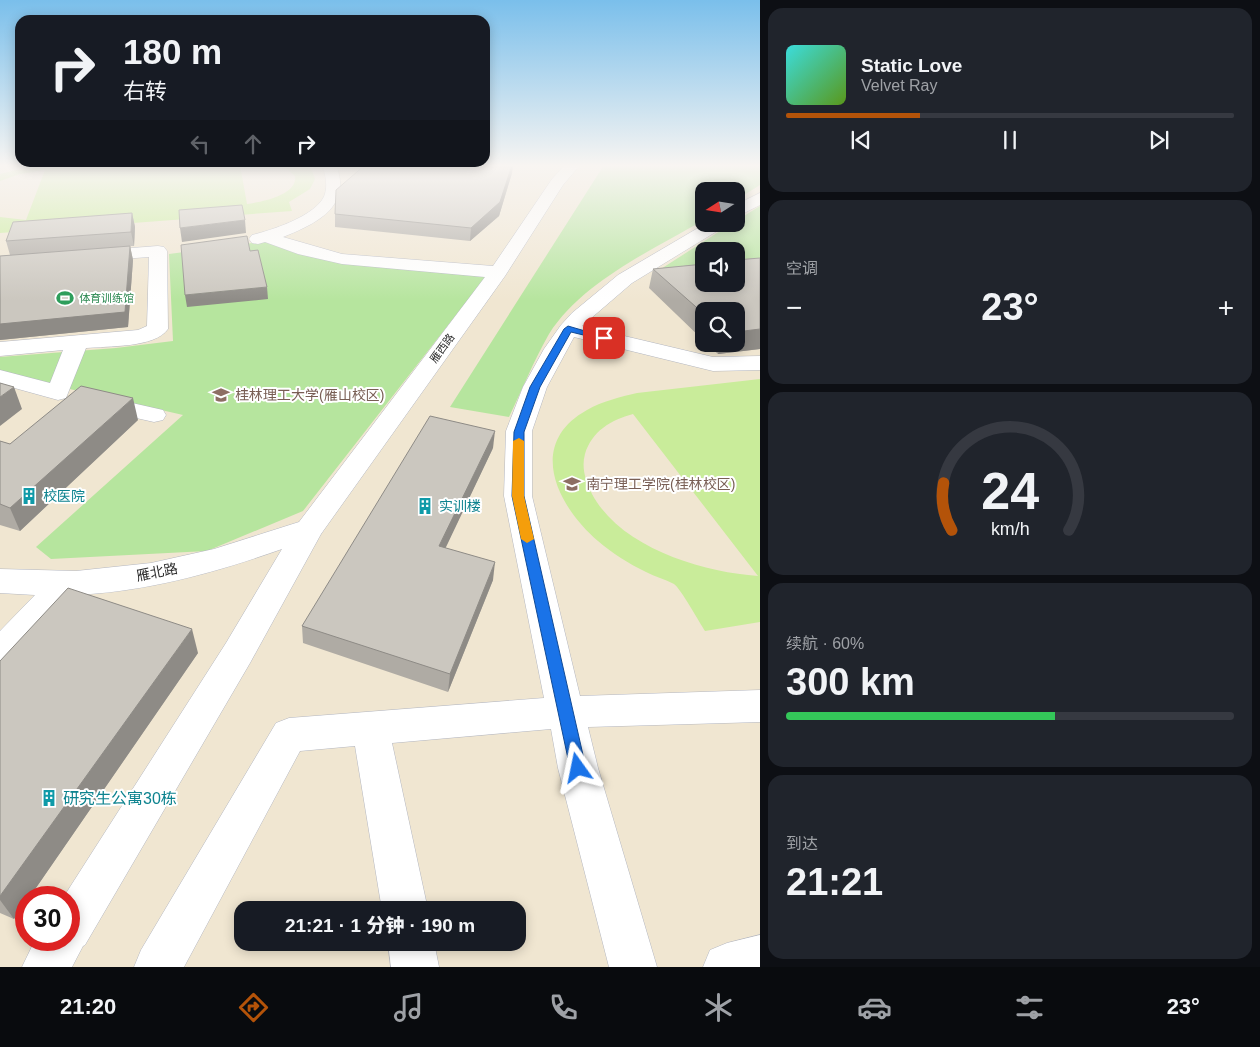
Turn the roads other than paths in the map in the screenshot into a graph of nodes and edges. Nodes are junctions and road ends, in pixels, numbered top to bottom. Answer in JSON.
{"nodes":[{"id":1,"x":318,"y":210,"type":"edge"},
{"id":2,"x":539,"y":210,"type":"edge"},
{"id":3,"x":703,"y":232,"type":"edge"},
{"id":4,"x":266,"y":237,"type":"junction"},
{"id":5,"x":241,"y":242,"type":"edge"},
{"id":6,"x":79,"y":258,"type":"edge"},
{"id":7,"x":498,"y":272,"type":"junction"},
{"id":8,"x":664,"y":275,"type":"edge"},
{"id":9,"x":625,"y":279,"type":"junction"},
{"id":10,"x":568,"y":329,"type":"junction"},
{"id":11,"x":77,"y":342,"type":"junction"},
{"id":12,"x":0,"y":349,"type":"edge"},
{"id":13,"x":760,"y":362,"type":"edge"},
{"id":14,"x":0,"y":377,"type":"edge"},
{"id":15,"x":58,"y":393,"type":"junction"},
{"id":16,"x":154,"y":415,"type":"dead end"},
{"id":17,"x":309,"y":529,"type":"junction"},
{"id":18,"x":0,"y":581,"type":"edge"},
{"id":19,"x":64,"y":584,"type":"junction"},
{"id":20,"x":0,"y":654,"type":"edge"},
{"id":21,"x":760,"y":706,"type":"edge"},
{"id":22,"x":566,"y":712,"type":"junction"},
{"id":23,"x":372,"y":736,"type":"dead end"},
{"id":24,"x":403,"y":901,"type":"edge"},
{"id":25,"x":80,"y":911,"type":"edge"},
{"id":26,"x":55,"y":951,"type":"edge"},
{"id":27,"x":412,"y":951,"type":"edge"},
{"id":28,"x":760,"y":959,"type":"edge"},
{"id":29,"x":46,"y":967,"type":"edge"},
{"id":30,"x":158,"y":967,"type":"edge"},
{"id":31,"x":415,"y":967,"type":"edge"},
{"id":32,"x":633,"y":967,"type":"edge"},
{"id":33,"x":727,"y":967,"type":"edge"}],
"edges":[{"from":1,"to":4,"type":"street"},
{"from":2,"to":7,"type":"street","name":"雁西路"},
{"from":3,"to":9,"type":"street"},
{"from":4,"to":5,"type":"street"},
{"from":4,"to":7,"type":"street"},
{"from":6,"to":11,"type":"street"},
{"from":7,"to":17,"type":"street","name":"雁西路"},
{"from":8,"to":9,"type":"street"},
{"from":9,"to":10,"type":"street"},
{"from":10,"to":13,"type":"street"},
{"from":10,"to":22,"type":"street"},
{"from":11,"to":12,"type":"street"},
{"from":11,"to":15,"type":"street"},
{"from":14,"to":15,"type":"street"},
{"from":15,"to":16,"type":"street"},
{"from":17,"to":19,"type":"street","name":"雁北路"},
{"from":17,"to":25,"type":"street","name":"雁西路"},
{"from":18,"to":19,"type":"street","name":"雁北路"},
{"from":19,"to":20,"type":"street"},
{"from":21,"to":22,"type":"street"},
{"from":22,"to":30,"type":"street"},
{"from":22,"to":32,"type":"street"},
{"from":23,"to":24,"type":"street"},
{"from":26,"to":29,"type":"street"},
{"from":27,"to":31,"type":"street"},
{"from":28,"to":33,"type":"street"}]}
